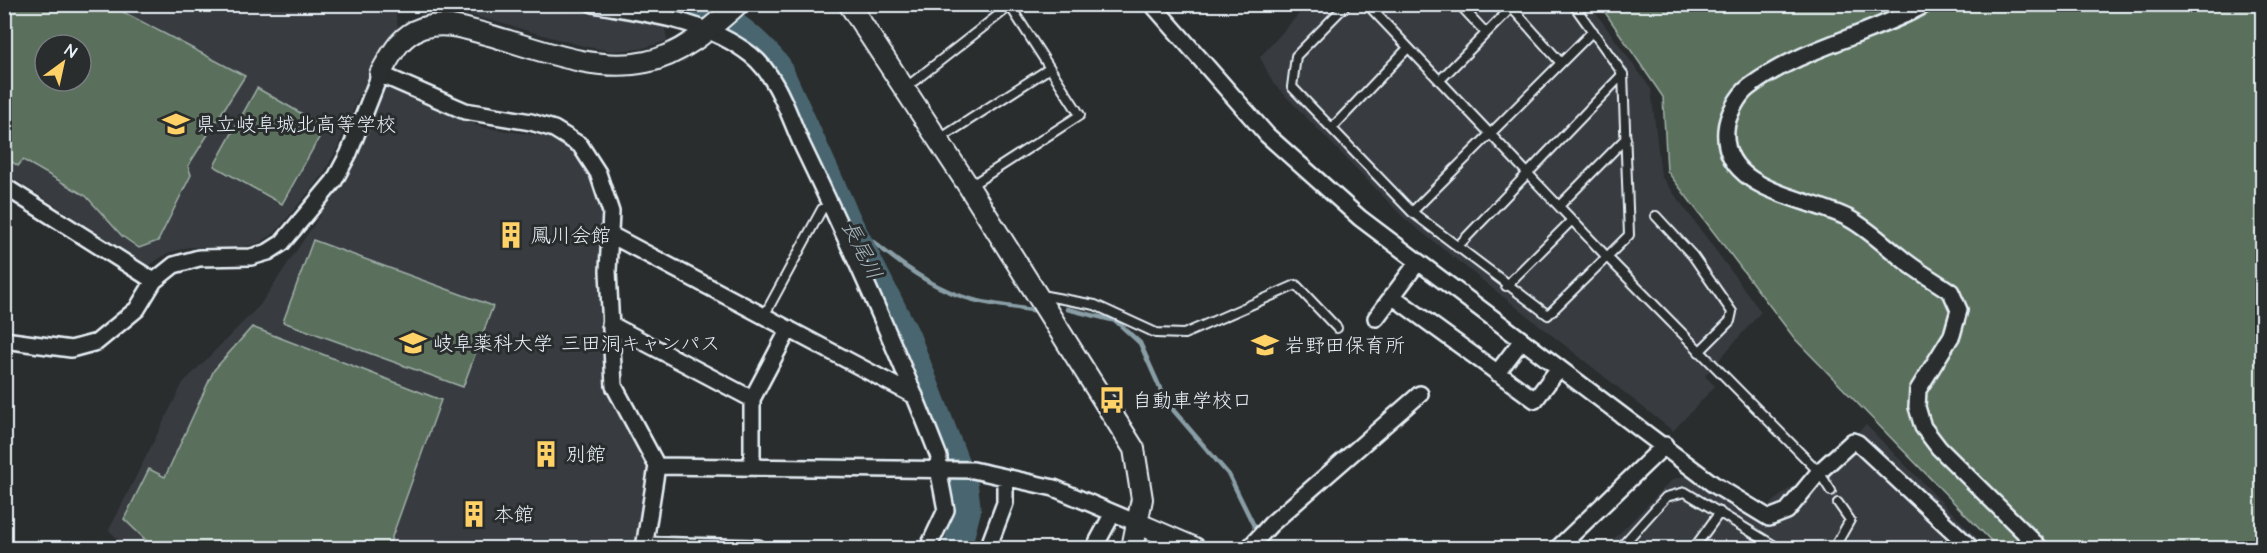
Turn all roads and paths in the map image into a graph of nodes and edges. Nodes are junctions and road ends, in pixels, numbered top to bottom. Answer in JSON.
{"nodes":[{"id":1,"x":593,"y":4,"type":"edge"},
{"id":2,"x":849,"y":4,"type":"edge"},
{"id":3,"x":1152,"y":4,"type":"edge"},
{"id":4,"x":1347,"y":4,"type":"edge"},
{"id":5,"x":1367,"y":4,"type":"edge"},
{"id":6,"x":1459,"y":4,"type":"edge"},
{"id":7,"x":1573,"y":4,"type":"edge"},
{"id":8,"x":1926,"y":4,"type":"edge"},
{"id":9,"x":1514,"y":6,"type":"edge"},
{"id":10,"x":735,"y":7,"type":"edge"},
{"id":11,"x":712,"y":28,"type":"junction"},
{"id":12,"x":1593,"y":31,"type":"junction"},
{"id":13,"x":1486,"y":33,"type":"junction"},
{"id":14,"x":1408,"y":48,"type":"junction"},
{"id":15,"x":1561,"y":63,"type":"junction"},
{"id":16,"x":1050,"y":68,"type":"junction"},
{"id":17,"x":380,"y":74,"type":"junction"},
{"id":18,"x":1623,"y":74,"type":"junction"},
{"id":19,"x":1440,"y":80,"type":"junction"},
{"id":20,"x":904,"y":89,"type":"junction"},
{"id":21,"x":1332,"y":128,"type":"junction"},
{"id":22,"x":1491,"y":134,"type":"junction"},
{"id":23,"x":1626,"y":138,"type":"junction"},
{"id":24,"x":938,"y":140,"type":"junction"},
{"id":25,"x":1528,"y":174,"type":"junction"},
{"id":26,"x":4,"y":186,"type":"edge"},
{"id":27,"x":969,"y":187,"type":"junction"},
{"id":28,"x":831,"y":206,"type":"junction"},
{"id":29,"x":1559,"y":206,"type":"junction"},
{"id":30,"x":1412,"y":212,"type":"junction"},
{"id":31,"x":1656,"y":216,"type":"dead end"},
{"id":32,"x":1572,"y":220,"type":"junction"},
{"id":33,"x":611,"y":235,"type":"junction"},
{"id":34,"x":1457,"y":248,"type":"junction"},
{"id":35,"x":1607,"y":257,"type":"junction"},
{"id":36,"x":1418,"y":262,"type":"junction"},
{"id":37,"x":154,"y":281,"type":"junction"},
{"id":38,"x":1506,"y":286,"type":"junction"},
{"id":39,"x":1037,"y":294,"type":"junction"},
{"id":40,"x":1392,"y":296,"type":"junction"},
{"id":41,"x":764,"y":316,"type":"junction"},
{"id":42,"x":1376,"y":318,"type":"dead end"},
{"id":43,"x":610,"y":324,"type":"junction"},
{"id":44,"x":1337,"y":328,"type":"dead end"},
{"id":45,"x":789,"y":329,"type":"junction"},
{"id":46,"x":4,"y":340,"type":"edge"},
{"id":47,"x":1522,"y":340,"type":"junction"},
{"id":48,"x":1699,"y":352,"type":"junction"},
{"id":49,"x":1559,"y":368,"type":"junction"},
{"id":50,"x":1497,"y":372,"type":"junction"},
{"id":51,"x":1420,"y":394,"type":"dead end"},
{"id":52,"x":915,"y":396,"type":"junction"},
{"id":53,"x":752,"y":399,"type":"junction"},
{"id":54,"x":1665,"y":445,"type":"junction"},
{"id":55,"x":752,"y":465,"type":"junction"},
{"id":56,"x":657,"y":466,"type":"junction"},
{"id":57,"x":944,"y":468,"type":"junction"},
{"id":58,"x":1819,"y":472,"type":"junction"},
{"id":59,"x":1005,"y":477,"type":"junction"},
{"id":60,"x":1831,"y":491,"type":"dead end"},
{"id":61,"x":1838,"y":503,"type":"dead end"},
{"id":62,"x":1720,"y":512,"type":"junction"},
{"id":63,"x":1113,"y":513,"type":"junction"},
{"id":64,"x":1137,"y":523,"type":"junction"},
{"id":65,"x":645,"y":547,"type":"edge"},
{"id":66,"x":758,"y":549,"type":"edge"},
{"id":67,"x":928,"y":549,"type":"edge"},
{"id":68,"x":987,"y":549,"type":"edge"},
{"id":69,"x":1094,"y":549,"type":"edge"},
{"id":70,"x":1132,"y":549,"type":"edge"},
{"id":71,"x":1194,"y":549,"type":"edge"},
{"id":72,"x":1249,"y":549,"type":"edge"},
{"id":73,"x":1558,"y":549,"type":"edge"},
{"id":74,"x":1620,"y":549,"type":"edge"},
{"id":75,"x":1694,"y":549,"type":"edge"},
{"id":76,"x":1779,"y":549,"type":"edge"},
{"id":77,"x":1834,"y":549,"type":"edge"},
{"id":78,"x":1971,"y":549,"type":"edge"},
{"id":79,"x":2040,"y":549,"type":"edge"}],
"edges":[{"from":1,"to":11,"type":"street"},
{"from":2,"to":20,"type":"street"},
{"from":3,"to":36,"type":"street"},
{"from":4,"to":21,"type":"lane"},
{"from":5,"to":14,"type":"lane"},
{"from":6,"to":13,"type":"lane"},
{"from":7,"to":12,"type":"lane"},
{"from":8,"to":79,"type":"street"},
{"from":9,"to":13,"type":"lane"},
{"from":9,"to":15,"type":"lane"},
{"from":10,"to":11,"type":"street"},
{"from":11,"to":17,"type":"street"},
{"from":11,"to":28,"type":"street"},
{"from":12,"to":15,"type":"lane"},
{"from":12,"to":18,"type":"lane"},
{"from":13,"to":19,"type":"lane"},
{"from":14,"to":19,"type":"lane"},
{"from":14,"to":21,"type":"lane"},
{"from":15,"to":22,"type":"lane"},
{"from":16,"to":20,"type":"lane"},
{"from":16,"to":24,"type":"lane"},
{"from":16,"to":27,"type":"lane"},
{"from":17,"to":33,"type":"street"},
{"from":17,"to":37,"type":"street"},
{"from":18,"to":23,"type":"lane"},
{"from":18,"to":25,"type":"lane"},
{"from":19,"to":22,"type":"lane"},
{"from":20,"to":24,"type":"street"},
{"from":21,"to":30,"type":"lane"},
{"from":22,"to":25,"type":"lane"},
{"from":22,"to":30,"type":"lane"},
{"from":23,"to":29,"type":"lane"},
{"from":23,"to":35,"type":"lane"},
{"from":24,"to":27,"type":"street"},
{"from":25,"to":29,"type":"lane"},
{"from":25,"to":34,"type":"lane"},
{"from":26,"to":37,"type":"street"},
{"from":27,"to":39,"type":"street"},
{"from":28,"to":41,"type":"lane"},
{"from":28,"to":52,"type":"street"},
{"from":29,"to":32,"type":"lane"},
{"from":30,"to":34,"type":"lane"},
{"from":31,"to":48,"type":"lane"},
{"from":32,"to":35,"type":"lane"},
{"from":32,"to":38,"type":"lane"},
{"from":33,"to":41,"type":"street"},
{"from":33,"to":43,"type":"street"},
{"from":34,"to":38,"type":"lane"},
{"from":35,"to":38,"type":"lane"},
{"from":35,"to":48,"type":"lane"},
{"from":36,"to":40,"type":"street"},
{"from":36,"to":47,"type":"street"},
{"from":37,"to":46,"type":"street"},
{"from":39,"to":44,"type":"lane"},
{"from":39,"to":64,"type":"street"},
{"from":40,"to":42,"type":"street"},
{"from":40,"to":50,"type":"street"},
{"from":41,"to":45,"type":"street"},
{"from":43,"to":53,"type":"street"},
{"from":43,"to":56,"type":"street"},
{"from":45,"to":52,"type":"street"},
{"from":45,"to":53,"type":"street"},
{"from":47,"to":49,"type":"street"},
{"from":47,"to":50,"type":"street"},
{"from":48,"to":58,"type":"lane"},
{"from":49,"to":50,"type":"street"},
{"from":49,"to":54,"type":"street"},
{"from":51,"to":72,"type":"street"},
{"from":52,"to":57,"type":"street"},
{"from":53,"to":55,"type":"street"},
{"from":54,"to":58,"type":"street"},
{"from":54,"to":73,"type":"street"},
{"from":55,"to":56,"type":"street"},
{"from":55,"to":57,"type":"street"},
{"from":56,"to":65,"type":"street"},
{"from":57,"to":59,"type":"street"},
{"from":57,"to":67,"type":"street"},
{"from":58,"to":60,"type":"lane"},
{"from":58,"to":78,"type":"street"},
{"from":59,"to":63,"type":"street"},
{"from":59,"to":68,"type":"street"},
{"from":61,"to":77,"type":"lane"},
{"from":62,"to":74,"type":"lane"},
{"from":62,"to":75,"type":"lane"},
{"from":62,"to":76,"type":"lane"},
{"from":63,"to":64,"type":"street"},
{"from":63,"to":69,"type":"street"},
{"from":64,"to":70,"type":"street"},
{"from":64,"to":71,"type":"street"},
{"from":65,"to":66,"type":"street"}]}
